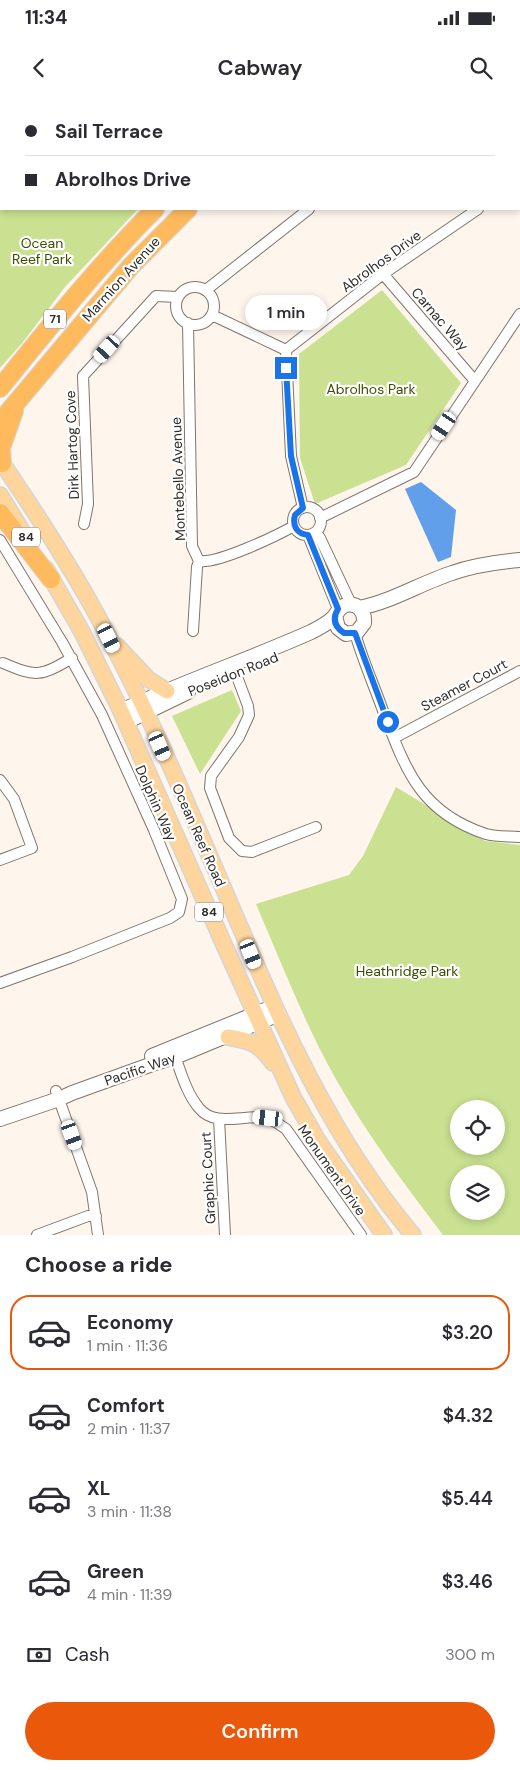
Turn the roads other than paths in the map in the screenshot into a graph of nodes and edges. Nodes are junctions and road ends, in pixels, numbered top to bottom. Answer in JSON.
{"nodes":[{"id":1,"x":154,"y":210,"type":"edge"},
{"id":2,"x":187,"y":210,"type":"edge"},
{"id":3,"x":308,"y":210,"type":"edge"},
{"id":4,"x":477,"y":210,"type":"edge"},
{"id":5,"x":383,"y":274,"type":"junction"},
{"id":6,"x":206,"y":290,"type":"junction"},
{"id":7,"x":178,"y":297,"type":"junction"},
{"id":8,"x":520,"y":314,"type":"edge"},
{"id":9,"x":212,"y":315,"type":"junction"},
{"id":10,"x":188,"y":323,"type":"junction"},
{"id":11,"x":286,"y":350,"type":"junction"},
{"id":12,"x":475,"y":381,"type":"junction"},
{"id":13,"x":0,"y":388,"type":"edge"},
{"id":14,"x":16,"y":403,"type":"junction"},
{"id":15,"x":0,"y":422,"type":"edge"},
{"id":16,"x":1,"y":461,"type":"edge"},
{"id":17,"x":0,"y":495,"type":"edge"},
{"id":18,"x":303,"y":508,"type":"junction"},
{"id":19,"x":0,"y":513,"type":"edge"},
{"id":20,"x":320,"y":518,"type":"junction"},
{"id":21,"x":84,"y":524,"type":"dead end"},
{"id":22,"x":294,"y":526,"type":"junction"},
{"id":23,"x":312,"y":534,"type":"junction"},
{"id":24,"x":0,"y":540,"type":"edge"},
{"id":25,"x":520,"y":560,"type":"edge"},
{"id":26,"x":199,"y":562,"type":"junction"},
{"id":27,"x":520,"y":568,"type":"edge"},
{"id":28,"x":51,"y":579,"type":"junction"},
{"id":29,"x":350,"y":612,"type":"junction"},
{"id":30,"x":193,"y":631,"type":"dead end"},
{"id":31,"x":348,"y":632,"type":"junction"},
{"id":32,"x":109,"y":638,"type":"junction"},
{"id":33,"x":72,"y":658,"type":"junction"},
{"id":34,"x":3,"y":663,"type":"dead end"},
{"id":35,"x":234,"y":669,"type":"junction"},
{"id":36,"x":520,"y":671,"type":"edge"},
{"id":37,"x":166,"y":691,"type":"junction"},
{"id":38,"x":143,"y":707,"type":"junction"},
{"id":39,"x":124,"y":716,"type":"junction"},
{"id":40,"x":394,"y":738,"type":"junction"},
{"id":41,"x":0,"y":780,"type":"edge"},
{"id":42,"x":316,"y":827,"type":"dead end"},
{"id":43,"x":520,"y":838,"type":"edge"},
{"id":44,"x":0,"y":860,"type":"edge"},
{"id":45,"x":0,"y":983,"type":"edge"},
{"id":46,"x":277,"y":1010,"type":"junction"},
{"id":47,"x":258,"y":1018,"type":"junction"},
{"id":48,"x":228,"y":1037,"type":"junction"},
{"id":49,"x":174,"y":1053,"type":"junction"},
{"id":50,"x":285,"y":1078,"type":"junction"},
{"id":51,"x":57,"y":1095,"type":"junction"},
{"id":52,"x":0,"y":1110,"type":"edge"},
{"id":53,"x":0,"y":1119,"type":"edge"},
{"id":54,"x":219,"y":1119,"type":"junction"},
{"id":55,"x":96,"y":1216,"type":"junction"},
{"id":56,"x":37,"y":1235,"type":"edge"},
{"id":57,"x":98,"y":1235,"type":"edge"},
{"id":58,"x":225,"y":1235,"type":"edge"},
{"id":59,"x":361,"y":1235,"type":"edge"},
{"id":60,"x":384,"y":1235,"type":"edge"},
{"id":61,"x":413,"y":1235,"type":"edge"}],
"edges":[{"from":1,"to":13,"type":"highway","name":"Marmion Avenue","number":"71"},
{"from":2,"to":14,"type":"highway","name":"Marmion Avenue","number":"71"},
{"from":3,"to":6,"type":"street"},
{"from":4,"to":5,"type":"street","name":"Abrolhos Drive"},
{"from":5,"to":11,"type":"street","name":"Abrolhos Drive"},
{"from":5,"to":12,"type":"street","name":"Carnac Way"},
{"from":6,"to":7,"type":"street"},
{"from":6,"to":9,"type":"street"},
{"from":7,"to":10,"type":"street"},
{"from":7,"to":21,"type":"street","name":"Dirk Hartog Cove"},
{"from":8,"to":12,"type":"street"},
{"from":9,"to":10,"type":"street"},
{"from":9,"to":11,"type":"street"},
{"from":10,"to":26,"type":"street","name":"Montebello Avenue"},
{"from":11,"to":18,"type":"street"},
{"from":12,"to":20,"type":"street"},
{"from":14,"to":15,"type":"highway","name":"Marmion Avenue","number":"71"},
{"from":14,"to":16,"type":"highway"},
{"from":16,"to":32,"type":"main road","name":"Ocean Reef Road","number":"84"},
{"from":17,"to":28,"type":"main road","name":"Ocean Reef Road","number":"84"},
{"from":18,"to":20,"type":"street"},
{"from":18,"to":22,"type":"street"},
{"from":19,"to":28,"type":"highway"},
{"from":20,"to":23,"type":"street"},
{"from":22,"to":23,"type":"street"},
{"from":22,"to":26,"type":"street"},
{"from":23,"to":29,"type":"street"},
{"from":24,"to":33,"type":"street","name":"Dolphin Way"},
{"from":25,"to":29,"type":"street","name":"Poseidon Road"},
{"from":26,"to":30,"type":"street"},
{"from":27,"to":29,"type":"street","name":"Poseidon Road"},
{"from":28,"to":39,"type":"main road","name":"Ocean Reef Road","number":"84"},
{"from":29,"to":31,"type":"street"},
{"from":29,"to":31,"type":"street"},
{"from":29,"to":35,"type":"street","name":"Poseidon Road"},
{"from":31,"to":35,"type":"street","name":"Poseidon Road"},
{"from":31,"to":40,"type":"street"},
{"from":32,"to":37,"type":"main road"},
{"from":32,"to":38,"type":"main road","name":"Ocean Reef Road","number":"84"},
{"from":33,"to":34,"type":"street"},
{"from":33,"to":45,"type":"street","name":"Dolphin Way"},
{"from":35,"to":37,"type":"street","name":"Poseidon Road"},
{"from":35,"to":38,"type":"street","name":"Poseidon Road"},
{"from":35,"to":42,"type":"street"},
{"from":36,"to":40,"type":"street","name":"Steamer Court"},
{"from":37,"to":38,"type":"street","name":"Poseidon Road"},
{"from":38,"to":39,"type":"street","name":"Poseidon Road"},
{"from":38,"to":46,"type":"main road","name":"Ocean Reef Road","number":"84"},
{"from":39,"to":47,"type":"main road","name":"Ocean Reef Road","number":"84"},
{"from":40,"to":43,"type":"street"},
{"from":41,"to":44,"type":"street"},
{"from":46,"to":47,"type":"street","name":"Pacific Way"},
{"from":46,"to":61,"type":"main road","name":"Ocean Reef Road","number":"84"},
{"from":47,"to":48,"type":"street","name":"Pacific Way"},
{"from":47,"to":49,"type":"street","name":"Pacific Way"},
{"from":47,"to":50,"type":"main road","name":"Ocean Reef Road","number":"84"},
{"from":48,"to":49,"type":"street","name":"Pacific Way"},
{"from":48,"to":50,"type":"main road"},
{"from":49,"to":51,"type":"street","name":"Pacific Way"},
{"from":49,"to":54,"type":"street"},
{"from":50,"to":60,"type":"main road","name":"Ocean Reef Road","number":"84"},
{"from":51,"to":52,"type":"street","name":"Pacific Way"},
{"from":51,"to":53,"type":"street","name":"Pacific Way"},
{"from":51,"to":55,"type":"street"},
{"from":54,"to":58,"type":"street","name":"Graphic Court"},
{"from":54,"to":59,"type":"street","name":"Monument Drive"},
{"from":55,"to":56,"type":"street"},
{"from":55,"to":57,"type":"street"}]}
